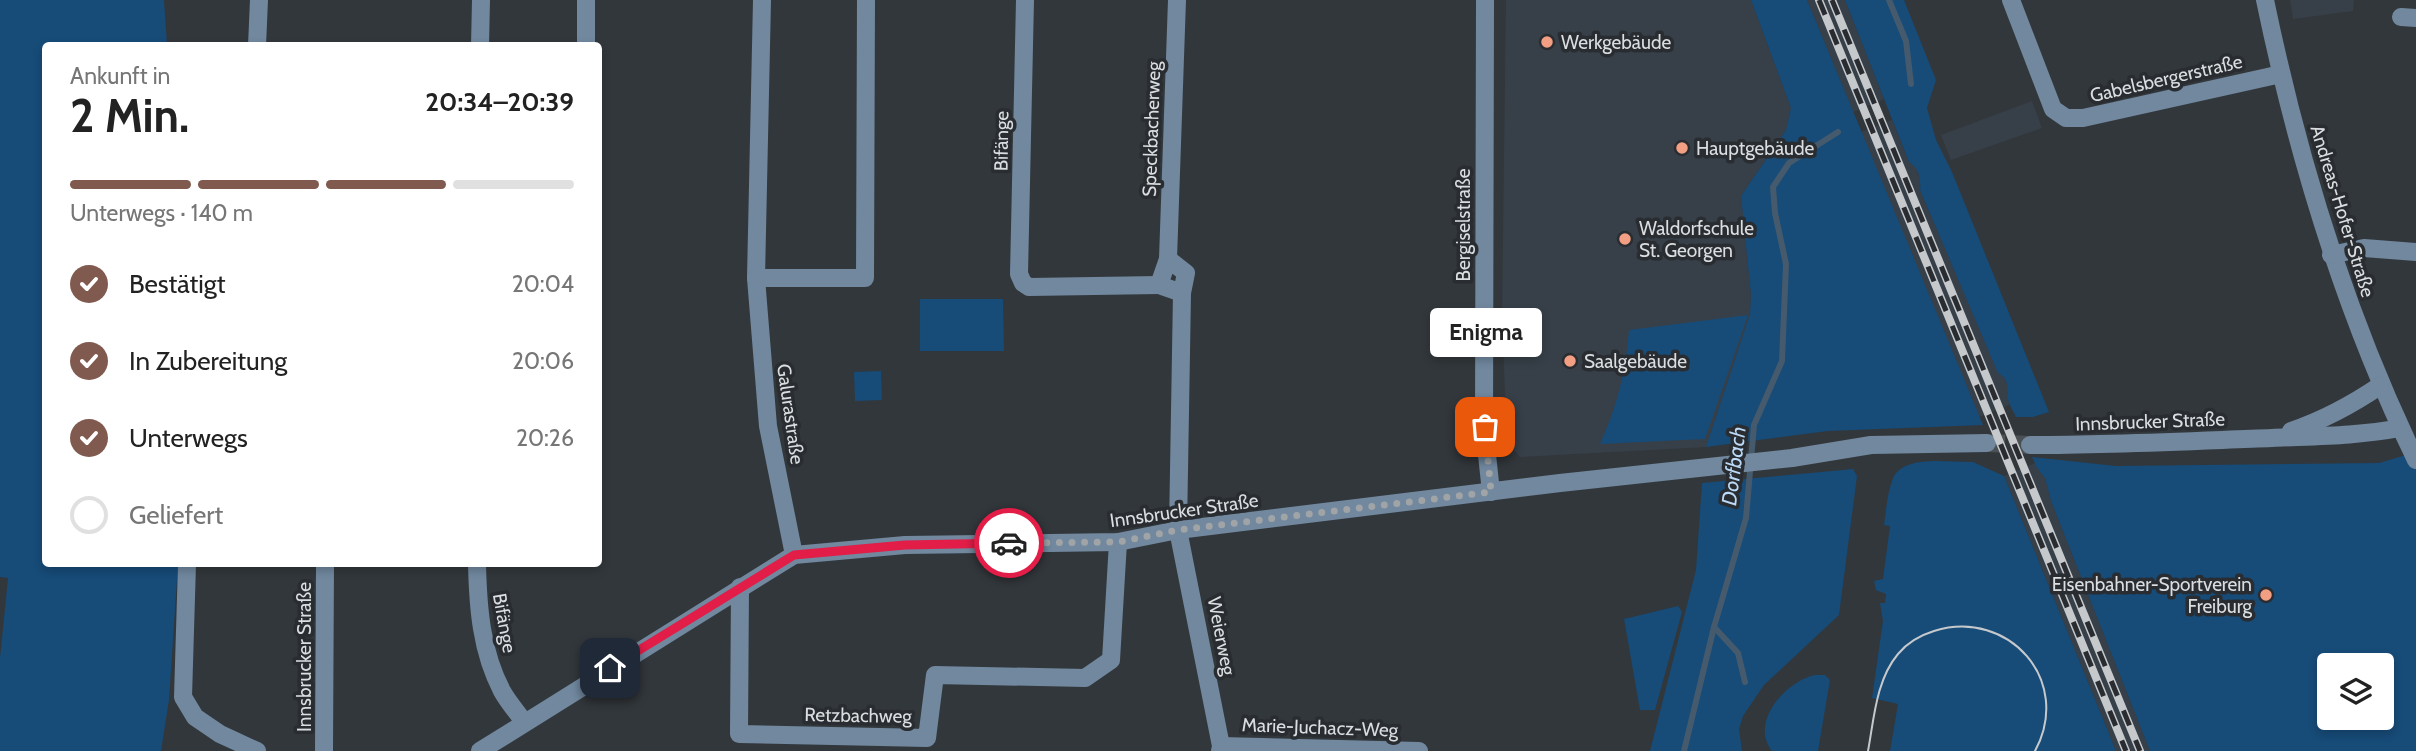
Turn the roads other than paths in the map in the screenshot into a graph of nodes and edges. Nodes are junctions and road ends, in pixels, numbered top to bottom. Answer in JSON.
{"nodes":[{"id":1,"x":259,"y":0,"type":"edge"},
{"id":2,"x":481,"y":0,"type":"edge"},
{"id":3,"x":586,"y":0,"type":"edge"},
{"id":4,"x":762,"y":0,"type":"edge"},
{"id":5,"x":866,"y":0,"type":"edge"},
{"id":6,"x":1025,"y":0,"type":"edge"},
{"id":7,"x":1177,"y":0,"type":"edge"},
{"id":8,"x":1485,"y":0,"type":"edge"},
{"id":9,"x":2011,"y":0,"type":"edge"},
{"id":10,"x":2265,"y":0,"type":"edge"},
{"id":11,"x":257,"y":42,"type":"edge"},
{"id":12,"x":480,"y":42,"type":"edge"},
{"id":13,"x":586,"y":42,"type":"edge"},
{"id":14,"x":2281,"y":74,"type":"junction"},
{"id":15,"x":2416,"y":252,"type":"edge"},
{"id":16,"x":2332,"y":255,"type":"junction"},
{"id":17,"x":1168,"y":259,"type":"junction"},
{"id":18,"x":757,"y":278,"type":"junction"},
{"id":19,"x":1159,"y":285,"type":"junction"},
{"id":20,"x":1182,"y":293,"type":"junction"},
{"id":21,"x":2381,"y":385,"type":"junction"},
{"id":22,"x":2400,"y":428,"type":"junction"},
{"id":23,"x":2271,"y":438,"type":"junction"},
{"id":24,"x":1987,"y":443,"type":"tunnel mouth"},
{"id":25,"x":2030,"y":445,"type":"tunnel mouth"},
{"id":26,"x":2416,"y":460,"type":"edge"},
{"id":27,"x":1491,"y":492,"type":"junction"},
{"id":28,"x":1178,"y":530,"type":"junction"},
{"id":29,"x":1118,"y":542,"type":"junction"},
{"id":30,"x":794,"y":555,"type":"junction"},
{"id":31,"x":187,"y":567,"type":"edge"},
{"id":32,"x":325,"y":567,"type":"edge"},
{"id":33,"x":477,"y":567,"type":"edge"},
{"id":34,"x":740,"y":587,"type":"junction"},
{"id":35,"x":524,"y":722,"type":"junction"},
{"id":36,"x":1221,"y":748,"type":"edge"},
{"id":37,"x":257,"y":751,"type":"edge"},
{"id":38,"x":324,"y":751,"type":"edge"},
{"id":39,"x":480,"y":751,"type":"edge"},
{"id":40,"x":1419,"y":751,"type":"edge"}],
"edges":[{"from":1,"to":11,"type":"street"},
{"from":2,"to":12,"type":"street"},
{"from":3,"to":13,"type":"street"},
{"from":4,"to":18,"type":"street","name":"Galurastraße"},
{"from":5,"to":18,"type":"street"},
{"from":6,"to":19,"type":"street","name":"Bifänge"},
{"from":7,"to":17,"type":"street","name":"Speckbacherweg"},
{"from":8,"to":27,"type":"street","name":"Bergiselstraße"},
{"from":9,"to":14,"type":"street","name":"Gabelsbergerstraße"},
{"from":10,"to":14,"type":"street","name":"Andreas-Hofer-Straße"},
{"from":14,"to":16,"type":"street","name":"Andreas-Hofer-Straße"},
{"from":15,"to":16,"type":"street"},
{"from":16,"to":21,"type":"street","name":"Andreas-Hofer-Straße"},
{"from":17,"to":19,"type":"street","name":"Speckbacherweg"},
{"from":17,"to":20,"type":"street"},
{"from":18,"to":30,"type":"street","name":"Galurastraße"},
{"from":19,"to":20,"type":"street"},
{"from":20,"to":28,"type":"street"},
{"from":21,"to":22,"type":"street","name":"Andreas-Hofer-Straße"},
{"from":21,"to":23,"type":"street","name":"Innsbrucker Straße"},
{"from":22,"to":23,"type":"street","name":"Innsbrucker Straße"},
{"from":22,"to":26,"type":"street","name":"Andreas-Hofer-Straße"},
{"from":23,"to":25,"type":"street","name":"Innsbrucker Straße"},
{"from":24,"to":27,"type":"street","name":"Innsbrucker Straße"},
{"from":27,"to":28,"type":"street","name":"Innsbrucker Straße"},
{"from":28,"to":29,"type":"street","name":"Innsbrucker Straße"},
{"from":28,"to":36,"type":"street","name":"Weierweg"},
{"from":29,"to":30,"type":"street","name":"Innsbrucker Straße"},
{"from":29,"to":34,"type":"street","name":"Retzbachweg"},
{"from":30,"to":34,"type":"street","name":"Innsbrucker Straße"},
{"from":31,"to":37,"type":"street"},
{"from":32,"to":38,"type":"street","name":"Innsbrucker Straße"},
{"from":33,"to":35,"type":"street","name":"Bifänge"},
{"from":34,"to":35,"type":"street","name":"Innsbrucker Straße"},
{"from":35,"to":39,"type":"street","name":"Innsbrucker Straße"},
{"from":36,"to":40,"type":"street","name":"Marie-Juchacz-Weg"}]}
